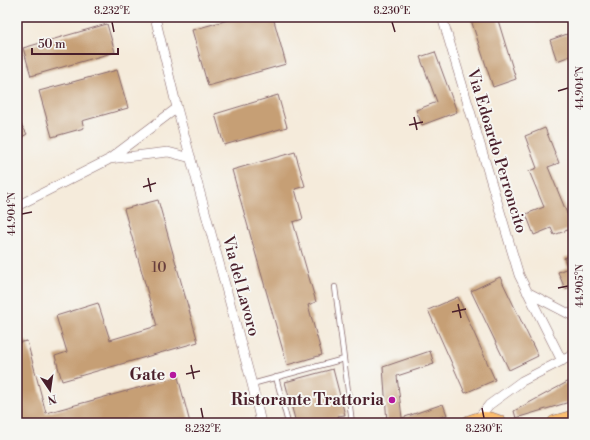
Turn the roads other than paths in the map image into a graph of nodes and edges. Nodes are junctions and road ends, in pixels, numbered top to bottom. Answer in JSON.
{"nodes":[{"id":1,"x":155,"y":17,"type":"edge"},
{"id":2,"x":442,"y":17,"type":"edge"},
{"id":3,"x":177,"y":108,"type":"junction"},
{"id":4,"x":191,"y":158,"type":"junction"},
{"id":5,"x":108,"y":160,"type":"junction"},
{"id":6,"x":17,"y":206,"type":"edge"},
{"id":7,"x":335,"y":287,"type":"dead end"},
{"id":8,"x":527,"y":292,"type":"junction"},
{"id":9,"x":573,"y":316,"type":"edge"},
{"id":10,"x":573,"y":355,"type":"edge"},
{"id":11,"x":344,"y":359,"type":"junction"},
{"id":12,"x":562,"y":361,"type":"junction"},
{"id":13,"x":276,"y":377,"type":"junction"},
{"id":14,"x":252,"y":384,"type":"junction"},
{"id":15,"x":573,"y":418,"type":"edge"},
{"id":16,"x":473,"y":421,"type":"edge"},
{"id":17,"x":261,"y":423,"type":"edge"},
{"id":18,"x":288,"y":423,"type":"edge"},
{"id":19,"x":352,"y":423,"type":"edge"},
{"id":20,"x":499,"y":423,"type":"edge"},
{"id":21,"x":555,"y":423,"type":"edge"}],
"edges":[{"from":1,"to":3,"type":"street","name":"Via del Lavoro"},
{"from":2,"to":8,"type":"street","name":"Via Edoardo Perroncito"},
{"from":3,"to":4,"type":"street","name":"Via del Lavoro"},
{"from":3,"to":5,"type":"street"},
{"from":4,"to":5,"type":"street"},
{"from":4,"to":14,"type":"street","name":"Via del Lavoro"},
{"from":5,"to":6,"type":"street"},
{"from":7,"to":11,"type":"lane"},
{"from":8,"to":9,"type":"street"},
{"from":8,"to":12,"type":"street","name":"Via Edoardo Perroncito"},
{"from":10,"to":12,"type":"street"},
{"from":11,"to":13,"type":"lane"},
{"from":11,"to":19,"type":"lane"},
{"from":12,"to":16,"type":"street"},
{"from":13,"to":14,"type":"lane"},
{"from":13,"to":18,"type":"lane"},
{"from":14,"to":17,"type":"street","name":"Via del Lavoro"},
{"from":15,"to":21,"type":"main road"},
{"from":16,"to":20,"type":"main road"}]}
